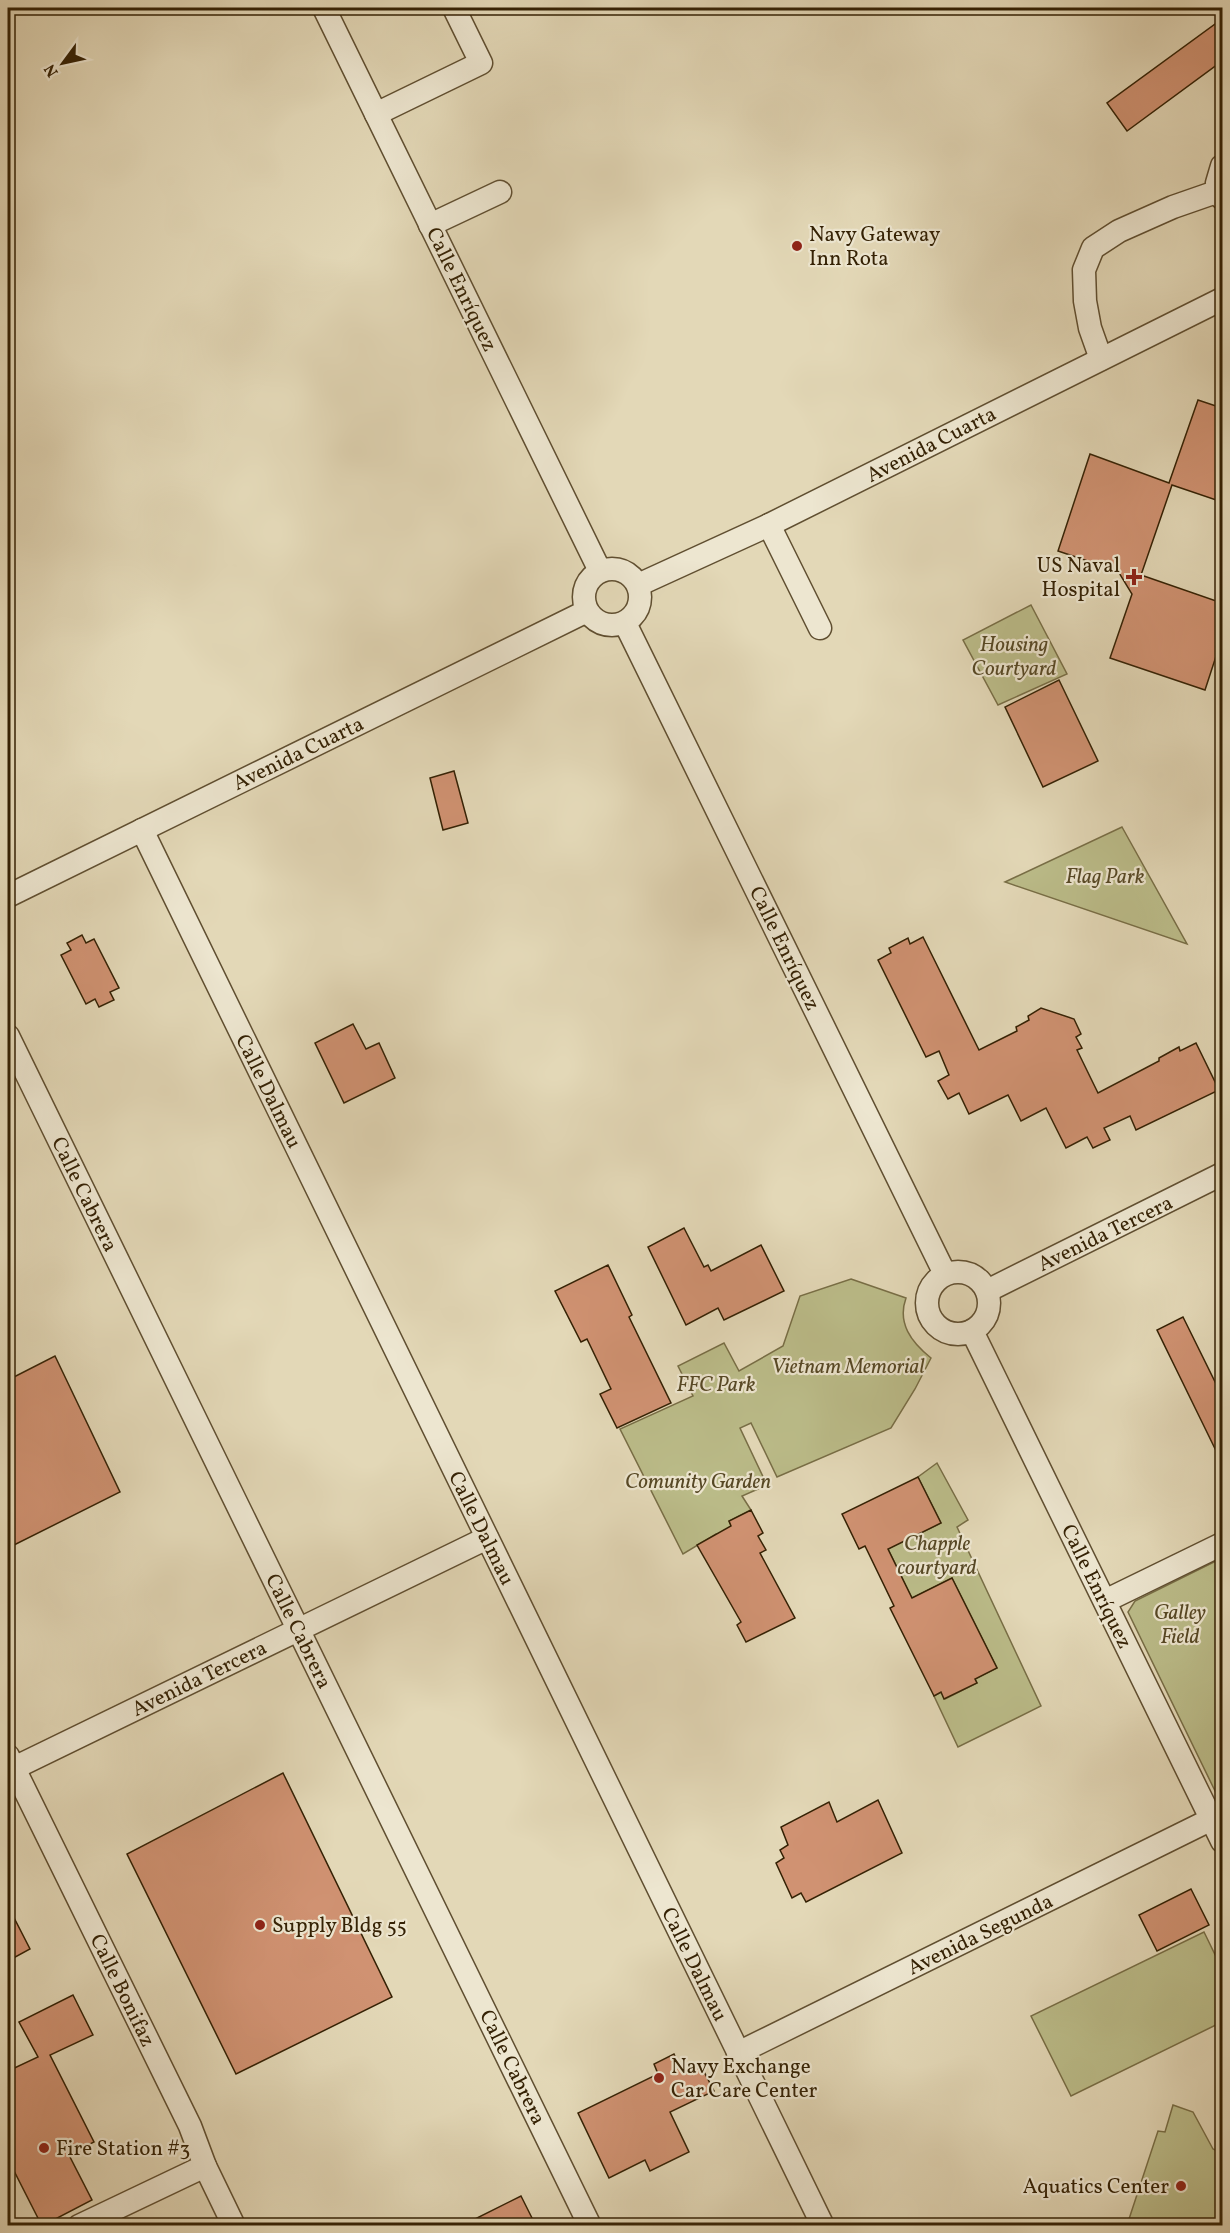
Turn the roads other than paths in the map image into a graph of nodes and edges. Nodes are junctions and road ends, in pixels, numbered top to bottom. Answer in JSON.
{"nodes":[{"id":1,"x":324,"y":8,"type":"edge"},
{"id":2,"x":453,"y":8,"type":"edge"},
{"id":3,"x":376,"y":114,"type":"junction"},
{"id":4,"x":1222,"y":166,"type":"edge"},
{"id":5,"x":500,"y":192,"type":"dead end"},
{"id":6,"x":1221,"y":195,"type":"edge"},
{"id":7,"x":430,"y":225,"type":"junction"},
{"id":8,"x":1222,"y":299,"type":"edge"},
{"id":9,"x":1101,"y":359,"type":"junction"},
{"id":10,"x":769,"y":525,"type":"junction"},
{"id":11,"x":600,"y":572,"type":"junction"},
{"id":12,"x":638,"y":585,"type":"junction"},
{"id":13,"x":587,"y":611,"type":"junction"},
{"id":14,"x":625,"y":623,"type":"junction"},
{"id":15,"x":820,"y":628,"type":"dead end"},
{"id":16,"x":142,"y":830,"type":"junction"},
{"id":17,"x":8,"y":896,"type":"edge"},
{"id":18,"x":8,"y":1036,"type":"edge"},
{"id":19,"x":1222,"y":1174,"type":"edge"},
{"id":20,"x":945,"y":1274,"type":"junction"},
{"id":21,"x":987,"y":1291,"type":"junction"},
{"id":22,"x":972,"y":1330,"type":"junction"},
{"id":23,"x":487,"y":1538,"type":"junction"},
{"id":24,"x":1222,"y":1544,"type":"edge"},
{"id":25,"x":1105,"y":1601,"type":"junction"},
{"id":26,"x":298,"y":1630,"type":"junction"},
{"id":27,"x":9,"y":1765,"type":"edge"},
{"id":28,"x":1217,"y":1817,"type":"edge"},
{"id":29,"x":1222,"y":1841,"type":"edge"},
{"id":30,"x":738,"y":2053,"type":"junction"},
{"id":31,"x":205,"y":2166,"type":"junction"},
{"id":32,"x":79,"y":2226,"type":"edge"},
{"id":33,"x":234,"y":2226,"type":"edge"},
{"id":34,"x":590,"y":2226,"type":"edge"},
{"id":35,"x":823,"y":2226,"type":"edge"}],
"edges":[{"from":1,"to":3,"type":"street","name":"Calle Enríquez"},
{"from":2,"to":3,"type":"street"},
{"from":3,"to":7,"type":"street","name":"Calle Enríquez"},
{"from":4,"to":6,"type":"street"},
{"from":5,"to":7,"type":"street"},
{"from":6,"to":9,"type":"street"},
{"from":7,"to":11,"type":"street","name":"Calle Enríquez"},
{"from":8,"to":9,"type":"street","name":"Avenida Cuarta"},
{"from":9,"to":10,"type":"street","name":"Avenida Cuarta"},
{"from":10,"to":12,"type":"street","name":"Avenida Cuarta"},
{"from":10,"to":15,"type":"street"},
{"from":11,"to":12,"type":"street"},
{"from":11,"to":13,"type":"street"},
{"from":12,"to":14,"type":"street"},
{"from":13,"to":14,"type":"street"},
{"from":13,"to":16,"type":"street","name":"Avenida Cuarta"},
{"from":14,"to":20,"type":"street","name":"Calle Enríquez"},
{"from":16,"to":17,"type":"street","name":"Avenida Cuarta"},
{"from":16,"to":23,"type":"street","name":"Calle Dalmau"},
{"from":18,"to":26,"type":"street","name":"Calle Cabrera"},
{"from":19,"to":21,"type":"street","name":"Avenida Tercera"},
{"from":20,"to":21,"type":"street"},
{"from":20,"to":22,"type":"street"},
{"from":21,"to":22,"type":"street"},
{"from":22,"to":25,"type":"street","name":"Calle Enríquez"},
{"from":23,"to":26,"type":"street","name":"Avenida Tercera"},
{"from":23,"to":30,"type":"street","name":"Calle Dalmau"},
{"from":24,"to":25,"type":"street"},
{"from":25,"to":28,"type":"street","name":"Calle Enríquez"},
{"from":26,"to":27,"type":"street","name":"Avenida Tercera"},
{"from":26,"to":34,"type":"street","name":"Calle Cabrera"},
{"from":27,"to":31,"type":"street","name":"Calle Bonifaz"},
{"from":28,"to":29,"type":"street","name":"Calle Enríquez"},
{"from":28,"to":30,"type":"street","name":"Avenida Segunda"},
{"from":30,"to":35,"type":"street","name":"Calle Dalmau"},
{"from":31,"to":32,"type":"street"},
{"from":31,"to":33,"type":"street","name":"Calle Bonifaz"}]}
